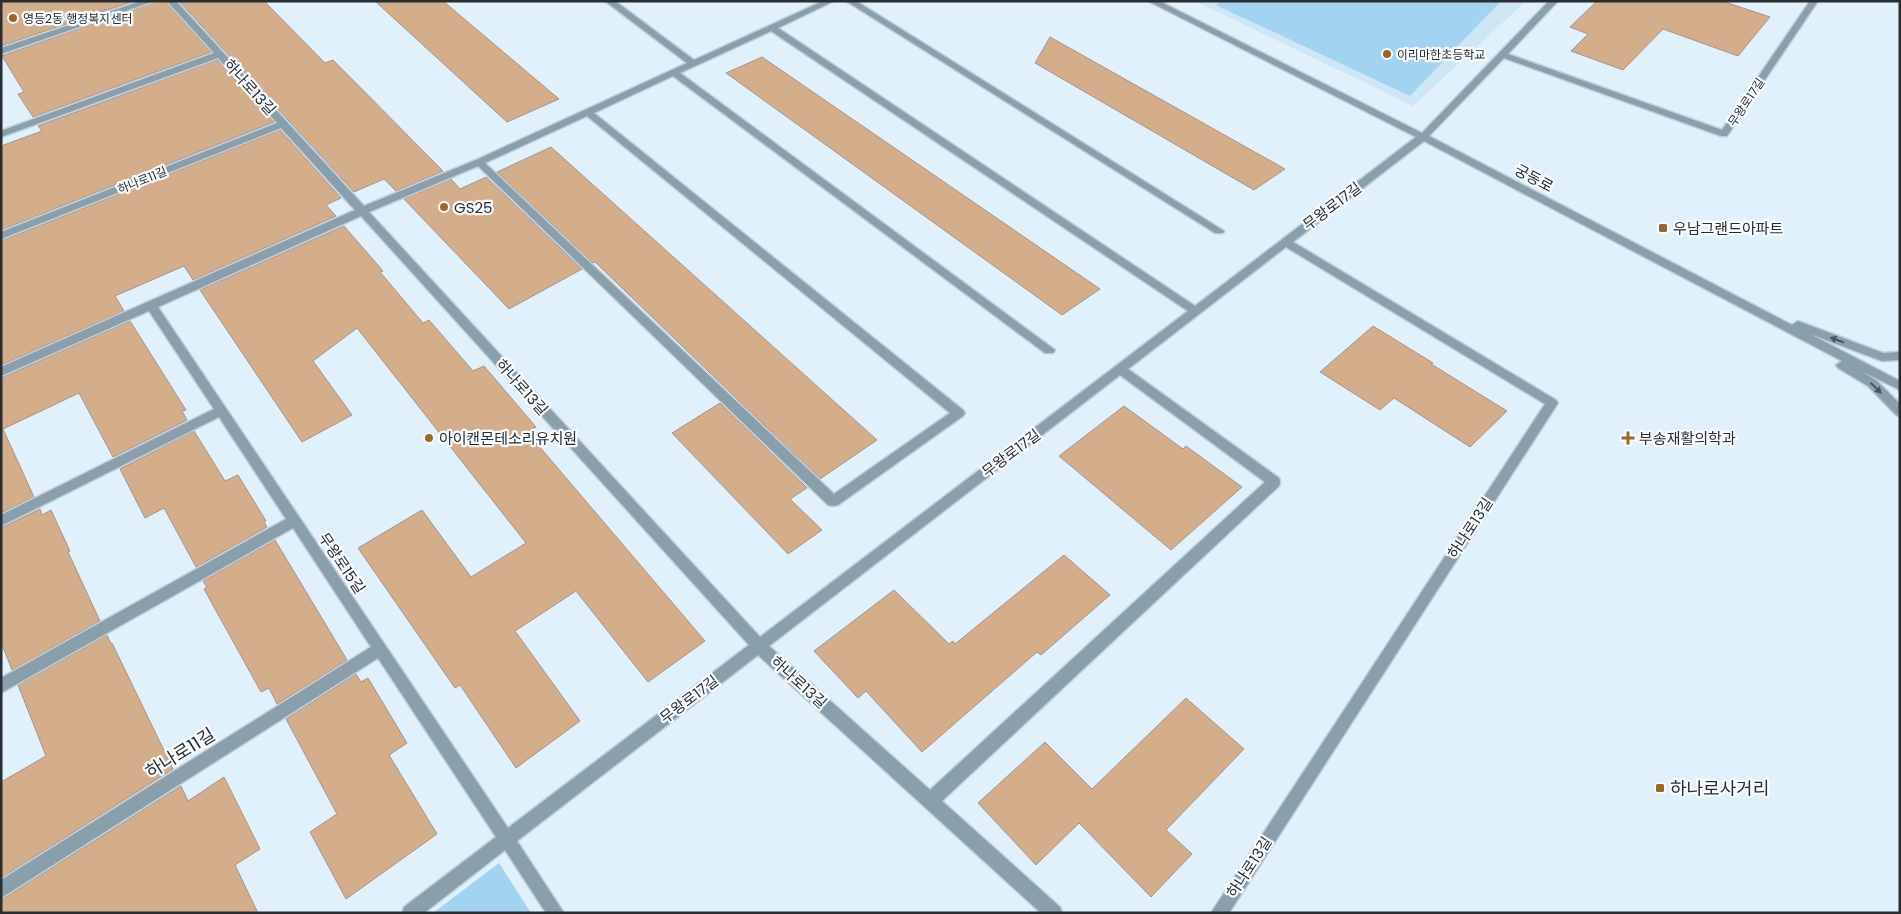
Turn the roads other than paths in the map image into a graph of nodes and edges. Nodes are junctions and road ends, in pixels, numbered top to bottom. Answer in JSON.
{"nodes":[{"id":1,"x":150,"y":1,"type":"edge"},
{"id":2,"x":171,"y":1,"type":"edge"},
{"id":3,"x":609,"y":1,"type":"edge"},
{"id":4,"x":830,"y":1,"type":"edge"},
{"id":5,"x":850,"y":1,"type":"edge"},
{"id":6,"x":1152,"y":1,"type":"edge"},
{"id":7,"x":1554,"y":1,"type":"edge"},
{"id":8,"x":1814,"y":1,"type":"edge"},
{"id":9,"x":772,"y":28,"type":"junction"},
{"id":10,"x":1,"y":51,"type":"edge"},
{"id":11,"x":219,"y":54,"type":"junction"},
{"id":12,"x":1504,"y":55,"type":"junction"},
{"id":13,"x":694,"y":64,"type":"junction"},
{"id":14,"x":674,"y":73,"type":"junction"},
{"id":15,"x":588,"y":112,"type":"junction"},
{"id":16,"x":283,"y":124,"type":"junction"},
{"id":17,"x":1,"y":134,"type":"edge"},
{"id":18,"x":1423,"y":137,"type":"junction"},
{"id":19,"x":479,"y":162,"type":"junction"},
{"id":20,"x":362,"y":211,"type":"junction"},
{"id":21,"x":1219,"y":231,"type":"dead end"},
{"id":22,"x":1,"y":236,"type":"edge"},
{"id":23,"x":1286,"y":242,"type":"junction"},
{"id":24,"x":151,"y":305,"type":"junction"},
{"id":25,"x":1746,"y":306,"type":"junction"},
{"id":26,"x":1195,"y":311,"type":"junction"},
{"id":27,"x":1048,"y":350,"type":"dead end"},
{"id":28,"x":1900,"y":356,"type":"edge"},
{"id":29,"x":1120,"y":370,"type":"junction"},
{"id":30,"x":1,"y":372,"type":"edge"},
{"id":31,"x":1900,"y":386,"type":"edge"},
{"id":32,"x":220,"y":411,"type":"junction"},
{"id":33,"x":1900,"y":412,"type":"edge"},
{"id":34,"x":1,"y":521,"type":"edge"},
{"id":35,"x":294,"y":521,"type":"junction"},
{"id":36,"x":759,"y":646,"type":"junction"},
{"id":37,"x":379,"y":649,"type":"junction"},
{"id":38,"x":1,"y":686,"type":"edge"},
{"id":39,"x":930,"y":800,"type":"junction"},
{"id":40,"x":507,"y":839,"type":"junction"},
{"id":41,"x":1,"y":890,"type":"edge"},
{"id":42,"x":410,"y":913,"type":"edge"},
{"id":43,"x":556,"y":913,"type":"edge"},
{"id":44,"x":1054,"y":913,"type":"edge"},
{"id":45,"x":1219,"y":913,"type":"edge"}],
"edges":[{"from":1,"to":10,"type":"street"},
{"from":2,"to":11,"type":"street","name":"하나로13길"},
{"from":3,"to":13,"type":"street"},
{"from":4,"to":9,"type":"street"},
{"from":5,"to":21,"type":"street"},
{"from":6,"to":18,"type":"street","name":"궁동로"},
{"from":7,"to":12,"type":"street","name":"무왕로17길"},
{"from":8,"to":12,"type":"street","name":"무왕로17길"},
{"from":9,"to":13,"type":"street"},
{"from":9,"to":26,"type":"street"},
{"from":11,"to":16,"type":"street","name":"하나로13길"},
{"from":11,"to":17,"type":"street"},
{"from":12,"to":18,"type":"street","name":"무왕로17길"},
{"from":13,"to":14,"type":"street"},
{"from":14,"to":15,"type":"street"},
{"from":14,"to":27,"type":"street"},
{"from":15,"to":19,"type":"street"},
{"from":15,"to":19,"type":"street"},
{"from":16,"to":20,"type":"street","name":"하나로13길"},
{"from":16,"to":22,"type":"street","name":"하나로11길"},
{"from":18,"to":23,"type":"street","name":"무왕로17길"},
{"from":18,"to":25,"type":"street","name":"궁동로"},
{"from":19,"to":20,"type":"street"},
{"from":20,"to":24,"type":"street"},
{"from":20,"to":36,"type":"street","name":"하나로13길"},
{"from":23,"to":26,"type":"street","name":"무왕로17길"},
{"from":23,"to":45,"type":"street","name":"하나로13길"},
{"from":24,"to":30,"type":"street"},
{"from":24,"to":32,"type":"street","name":"무왕로15길"},
{"from":28,"to":25,"type":"street","one_way":true},
{"from":25,"to":31,"type":"street","name":"궁동로"},
{"from":25,"to":33,"type":"street","one_way":true},
{"from":26,"to":29,"type":"street","name":"무왕로17길"},
{"from":29,"to":36,"type":"street","name":"무왕로17길"},
{"from":29,"to":39,"type":"street"},
{"from":32,"to":34,"type":"street"},
{"from":32,"to":35,"type":"street","name":"무왕로15길"},
{"from":35,"to":37,"type":"street","name":"무왕로15길"},
{"from":35,"to":38,"type":"street"},
{"from":36,"to":39,"type":"street","name":"하나로13길"},
{"from":36,"to":40,"type":"street","name":"무왕로17길"},
{"from":37,"to":40,"type":"street","name":"무왕로15길"},
{"from":37,"to":41,"type":"street","name":"하나로11길"},
{"from":39,"to":44,"type":"street","name":"하나로13길"},
{"from":40,"to":42,"type":"street","name":"무왕로17길"},
{"from":40,"to":43,"type":"street"}]}
